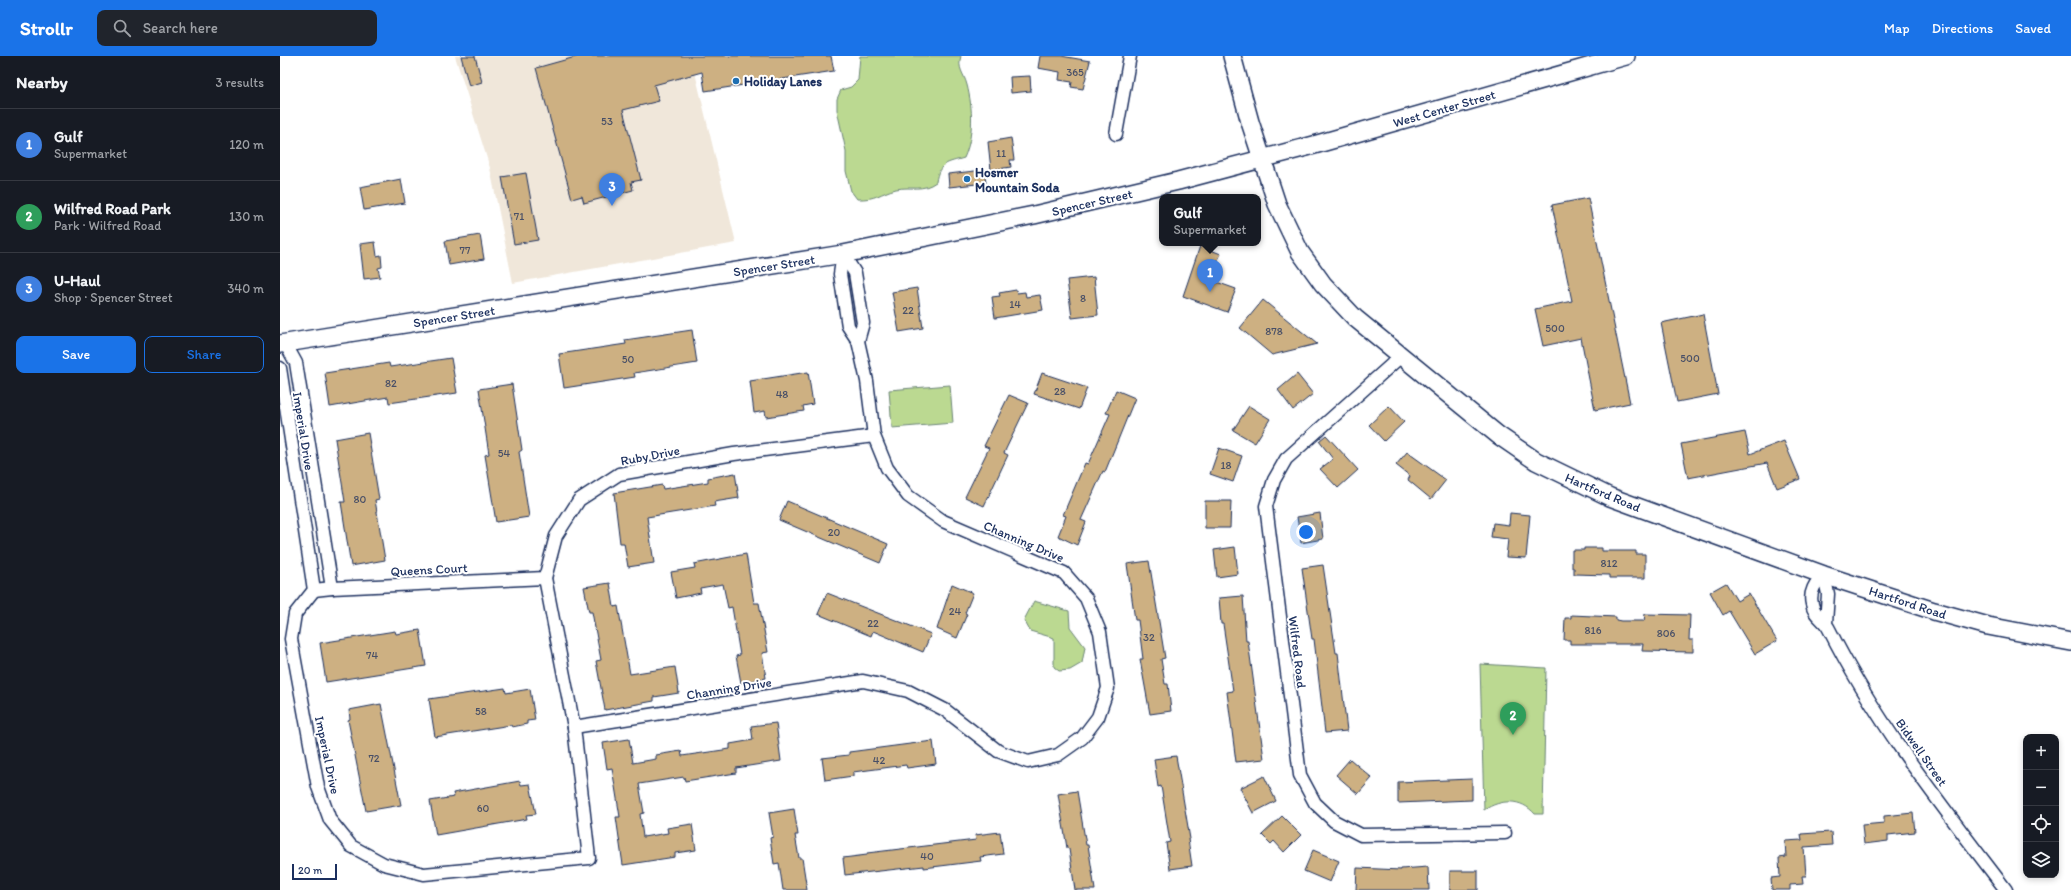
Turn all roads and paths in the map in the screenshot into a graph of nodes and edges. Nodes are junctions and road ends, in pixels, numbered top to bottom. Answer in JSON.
{"nodes":[{"id":1,"x":1130,"y":56,"type":"edge"},
{"id":2,"x":1232,"y":56,"type":"edge"},
{"id":3,"x":1626,"y":56,"type":"edge"},
{"id":4,"x":1116,"y":134,"type":"dead end"},
{"id":5,"x":1262,"y":158,"type":"junction"},
{"id":6,"x":843,"y":254,"type":"junction"},
{"id":7,"x":282,"y":344,"type":"edge"},
{"id":8,"x":1400,"y":357,"type":"junction"},
{"id":9,"x":280,"y":364,"type":"edge"},
{"id":10,"x":280,"y":368,"type":"edge"},
{"id":11,"x":874,"y":436,"type":"junction"},
{"id":12,"x":1824,"y":575,"type":"junction"},
{"id":13,"x":545,"y":578,"type":"junction"},
{"id":14,"x":332,"y":588,"type":"junction"},
{"id":15,"x":314,"y":590,"type":"junction"},
{"id":16,"x":1826,"y":623,"type":"junction"},
{"id":17,"x":2071,"y":642,"type":"edge"},
{"id":18,"x":574,"y":727,"type":"junction"},
{"id":19,"x":1505,"y":833,"type":"dead end"},
{"id":20,"x":2006,"y":890,"type":"edge"}],
"edges":[{"from":1,"to":4,"type":"street"},
{"from":2,"to":5,"type":"main road","name":"Hartford Road"},
{"from":3,"to":5,"type":"main road","name":"West Center Street"},
{"from":5,"to":6,"type":"main road","name":"Spencer Street"},
{"from":5,"to":8,"type":"main road","name":"Hartford Road"},
{"from":6,"to":7,"type":"main road","name":"Spencer Street"},
{"from":6,"to":11,"type":"street","name":"Channing Drive"},
{"from":7,"to":9,"type":"street"},
{"from":7,"to":14,"type":"street","name":"Imperial Drive"},
{"from":8,"to":12,"type":"main road","name":"Hartford Road"},
{"from":8,"to":19,"type":"street","name":"Wilfred Road"},
{"from":10,"to":15,"type":"street","name":"Imperial Drive"},
{"from":11,"to":13,"type":"street","name":"Ruby Drive"},
{"from":11,"to":18,"type":"street","name":"Channing Drive"},
{"from":12,"to":16,"type":"street"},
{"from":12,"to":16,"type":"street","name":"Bidwell Street"},
{"from":12,"to":17,"type":"main road","name":"Hartford Road"},
{"from":13,"to":14,"type":"street","name":"Queens Court"},
{"from":13,"to":18,"type":"street","name":"Ruby Drive"},
{"from":14,"to":15,"type":"street","name":"Queens Court"},
{"from":15,"to":18,"type":"street","name":"Imperial Drive"},
{"from":16,"to":20,"type":"street","name":"Bidwell Street"}]}
